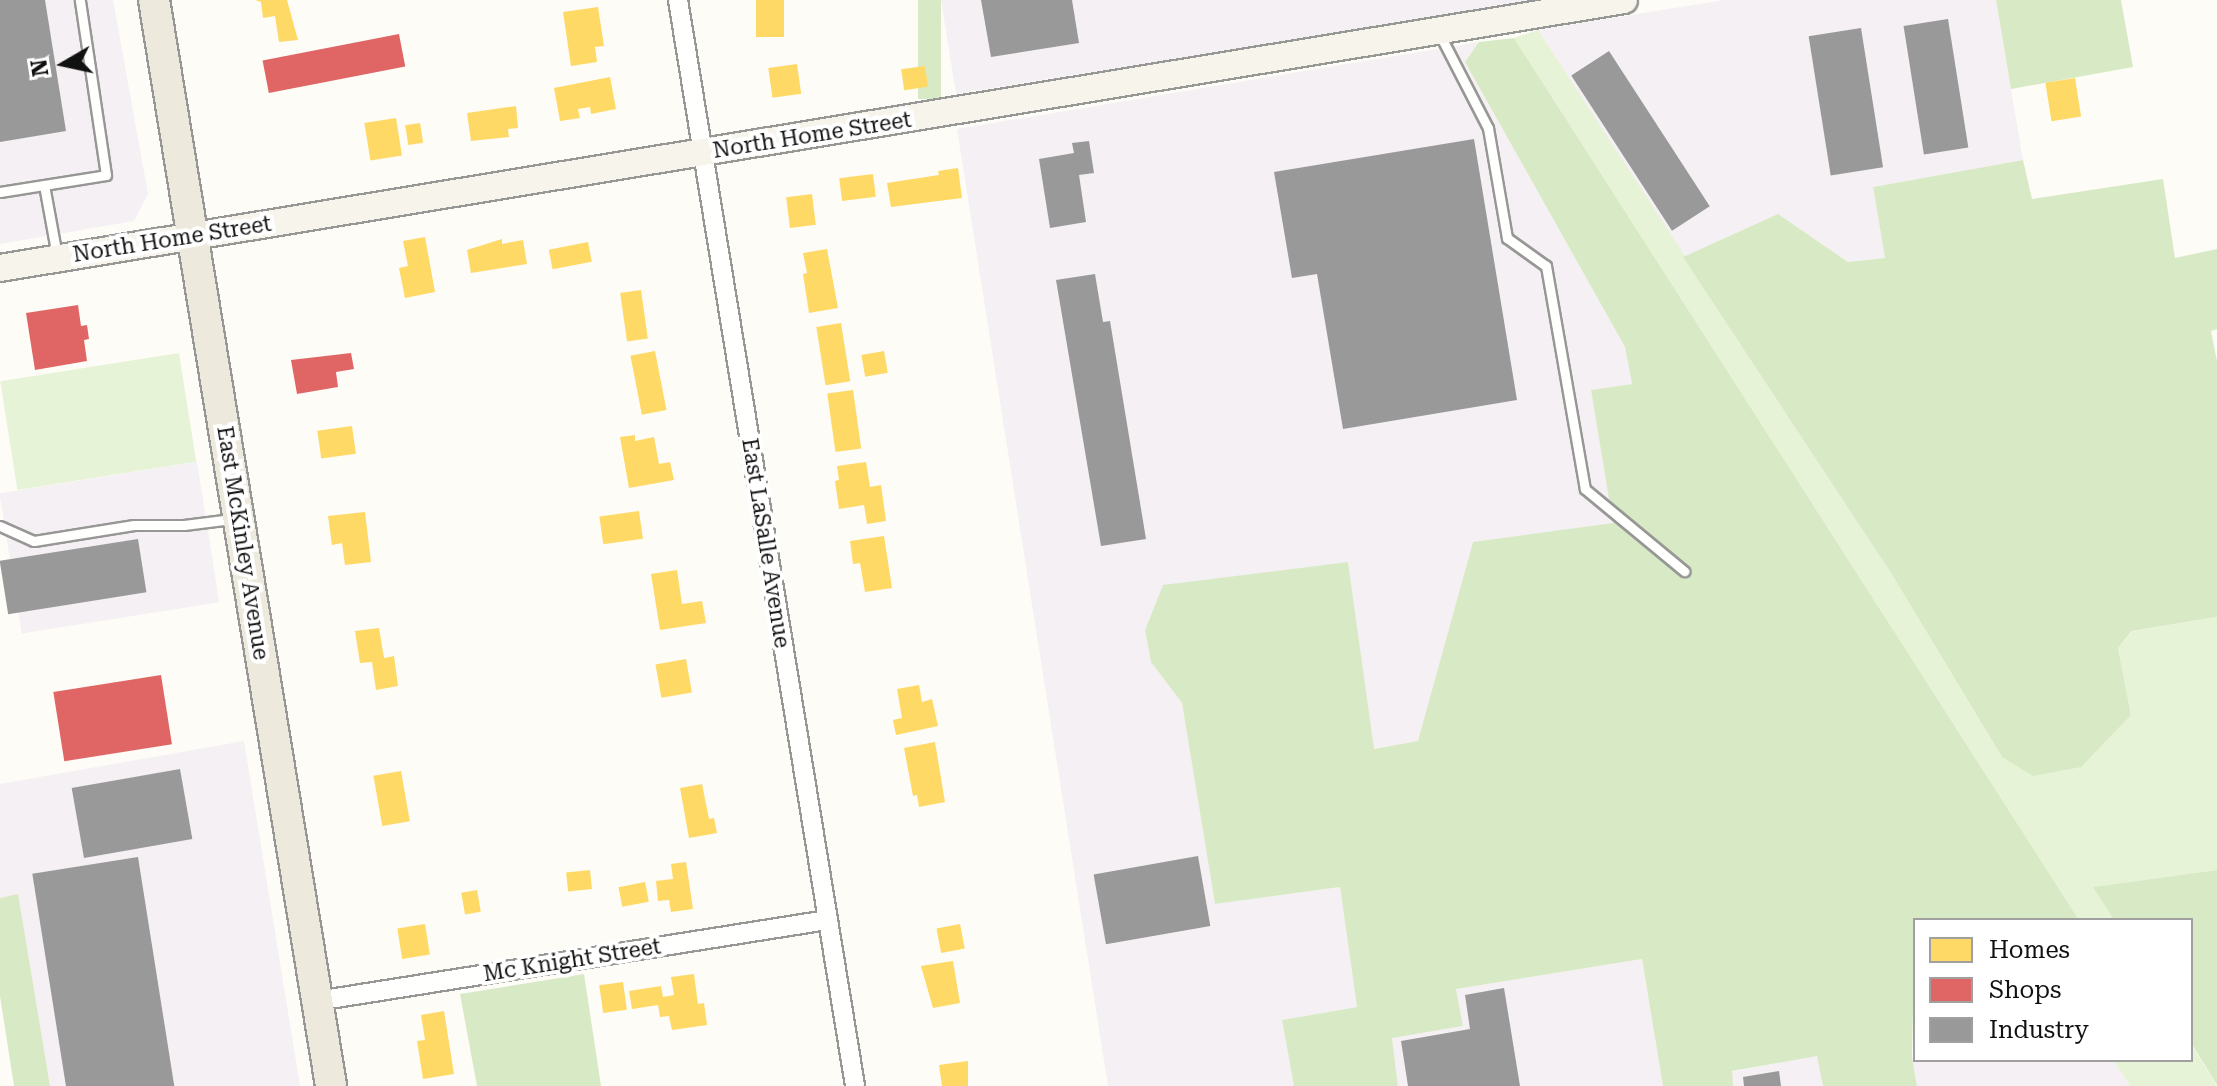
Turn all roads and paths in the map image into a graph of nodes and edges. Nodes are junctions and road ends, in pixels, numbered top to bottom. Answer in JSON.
{"nodes":[{"id":1,"x":80,"y":0,"type":"edge"},
{"id":2,"x":154,"y":0,"type":"edge"},
{"id":3,"x":678,"y":0,"type":"edge"},
{"id":4,"x":1624,"y":0,"type":"edge"},
{"id":5,"x":1438,"y":32,"type":"junction"},
{"id":6,"x":703,"y":153,"type":"junction"},
{"id":7,"x":44,"y":185,"type":"junction"},
{"id":8,"x":0,"y":192,"type":"edge"},
{"id":9,"x":194,"y":234,"type":"junction"},
{"id":10,"x":58,"y":258,"type":"junction"},
{"id":11,"x":0,"y":268,"type":"edge"},
{"id":12,"x":240,"y":518,"type":"junction"},
{"id":13,"x":0,"y":526,"type":"edge"},
{"id":14,"x":1684,"y":571,"type":"dead end"},
{"id":15,"x":827,"y":920,"type":"junction"},
{"id":16,"x":317,"y":1001,"type":"junction"},
{"id":17,"x":331,"y":1086,"type":"edge"},
{"id":18,"x":855,"y":1086,"type":"edge"}],
"edges":[{"from":1,"to":7,"type":"lane"},
{"from":2,"to":9,"type":"main road","name":"East McKinley Avenue"},
{"from":3,"to":6,"type":"street","name":"East LaSalle Avenue"},
{"from":4,"to":5,"type":"street","name":"North Home Street"},
{"from":5,"to":6,"type":"street","name":"North Home Street"},
{"from":5,"to":14,"type":"lane"},
{"from":6,"to":9,"type":"street","name":"North Home Street"},
{"from":6,"to":15,"type":"street","name":"East LaSalle Avenue"},
{"from":7,"to":8,"type":"lane"},
{"from":7,"to":10,"type":"lane"},
{"from":9,"to":10,"type":"street","name":"North Home Street"},
{"from":9,"to":12,"type":"main road","name":"East McKinley Avenue"},
{"from":10,"to":11,"type":"street","name":"North Home Street"},
{"from":12,"to":13,"type":"lane"},
{"from":12,"to":16,"type":"main road","name":"East McKinley Avenue"},
{"from":15,"to":16,"type":"street","name":"Mc Knight Street"},
{"from":15,"to":18,"type":"street","name":"East LaSalle Avenue"},
{"from":16,"to":17,"type":"main road","name":"East McKinley Avenue"}]}
